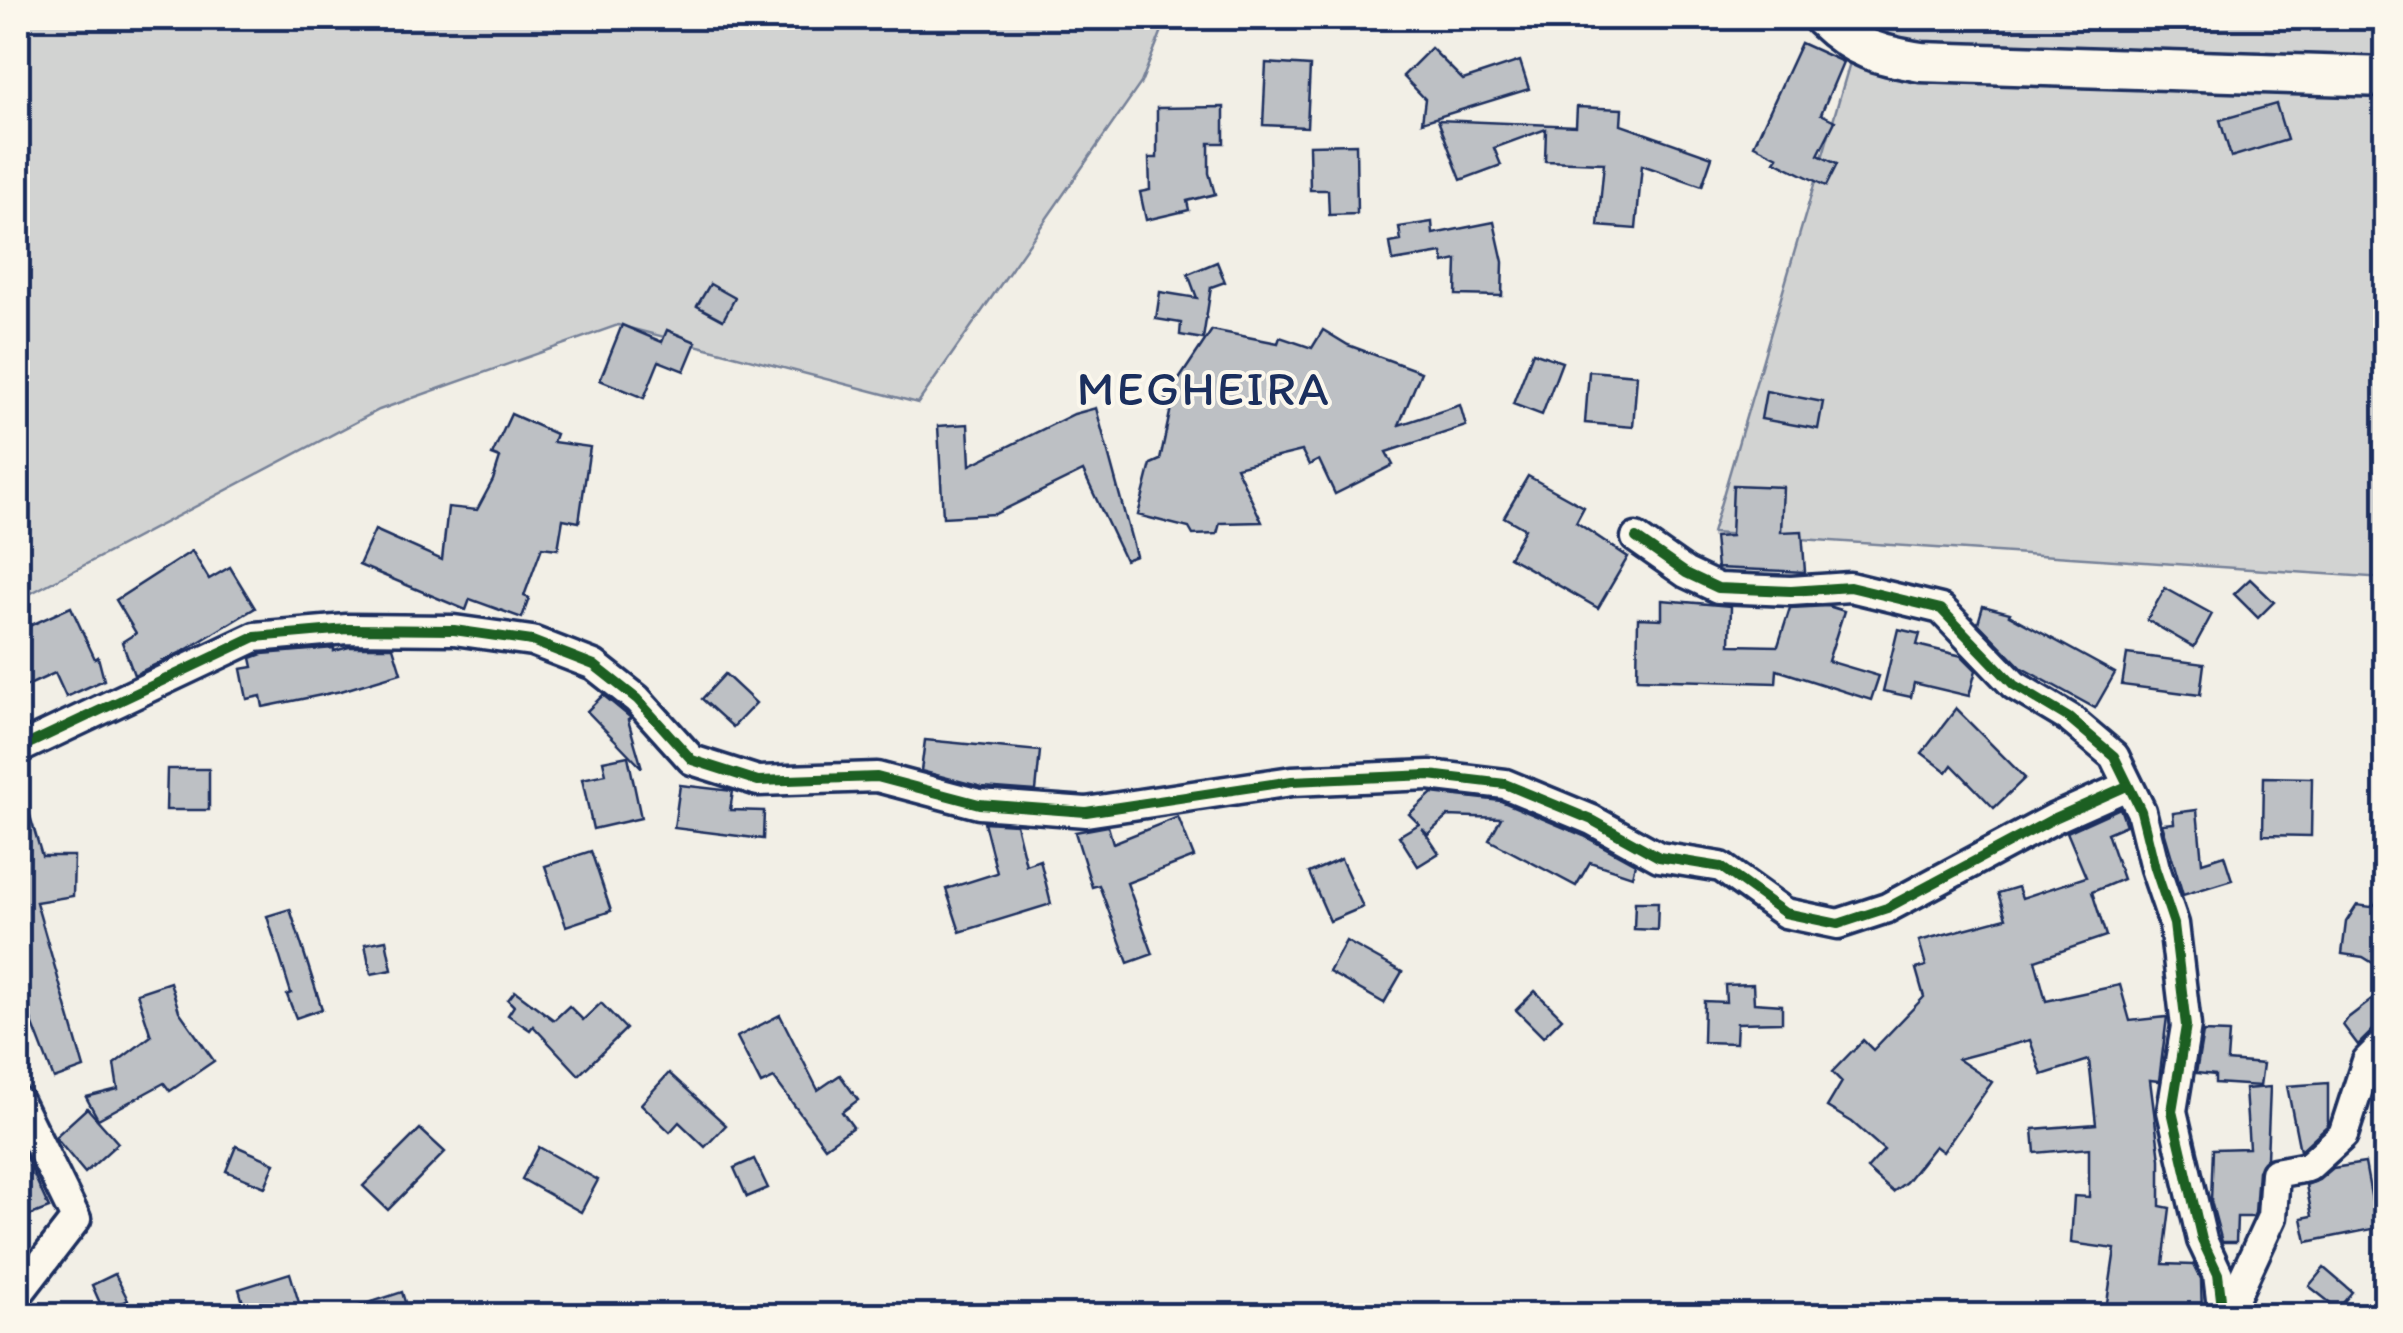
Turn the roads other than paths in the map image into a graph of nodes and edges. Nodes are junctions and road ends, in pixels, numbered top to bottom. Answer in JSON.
{"nodes":[{"id":1,"x":1824,"y":18,"type":"edge"},
{"id":2,"x":2386,"y":77,"type":"edge"},
{"id":3,"x":1636,"y":538,"type":"dead end"},
{"id":4,"x":18,"y":749,"type":"edge"},
{"id":5,"x":2127,"y":786,"type":"junction"},
{"id":6,"x":2386,"y":1042,"type":"edge"},
{"id":7,"x":18,"y":1101,"type":"edge"},
{"id":8,"x":18,"y":1294,"type":"edge"},
{"id":9,"x":2225,"y":1316,"type":"edge"}],
"edges":[{"from":1,"to":2,"type":"main road"},
{"from":3,"to":5,"type":"street"},
{"from":4,"to":5,"type":"street"},
{"from":5,"to":9,"type":"street"},
{"from":6,"to":9,"type":"street"},
{"from":7,"to":8,"type":"street"}]}
